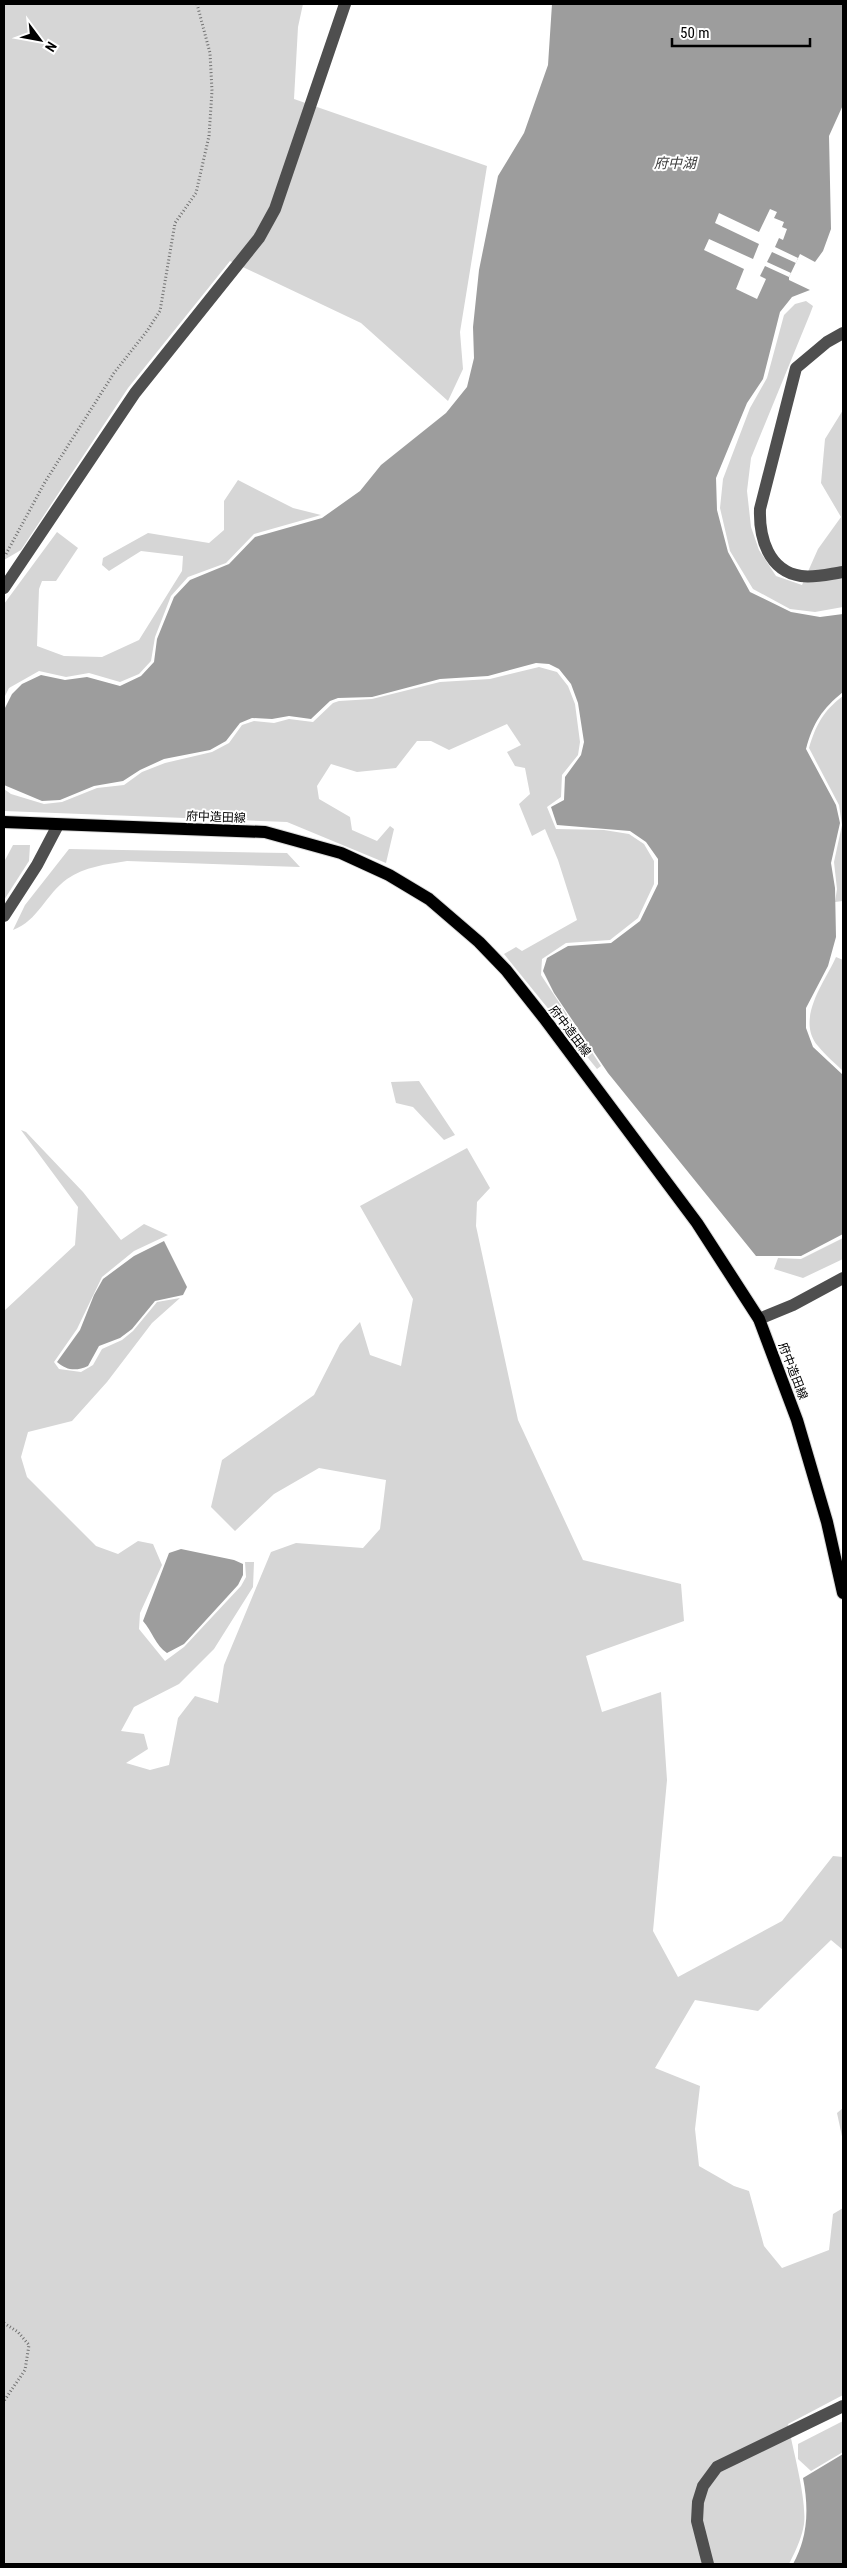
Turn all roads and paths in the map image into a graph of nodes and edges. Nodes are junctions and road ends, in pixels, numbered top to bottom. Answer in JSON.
{"nodes":[{"id":1,"x":197,"y":4,"type":"edge"},
{"id":2,"x":345,"y":4,"type":"edge"},
{"id":3,"x":843,"y":333,"type":"edge"},
{"id":4,"x":4,"y":559,"type":"edge"},
{"id":5,"x":843,"y":572,"type":"edge"},
{"id":6,"x":4,"y":588,"type":"edge"},
{"id":7,"x":4,"y":822,"type":"edge"},
{"id":8,"x":58,"y":825,"type":"junction"},
{"id":9,"x":4,"y":916,"type":"edge"},
{"id":10,"x":843,"y":1278,"type":"edge"},
{"id":11,"x":759,"y":1319,"type":"junction"},
{"id":12,"x":843,"y":1593,"type":"edge"},
{"id":13,"x":4,"y":2323,"type":"edge"},
{"id":14,"x":4,"y":2401,"type":"edge"},
{"id":15,"x":843,"y":2406,"type":"edge"},
{"id":16,"x":708,"y":2564,"type":"edge"}],
"edges":[{"from":1,"to":4,"type":"path"},
{"from":2,"to":6,"type":"street"},
{"from":3,"to":5,"type":"street"},
{"from":7,"to":8,"type":"main road","name":"府中造田線"},
{"from":8,"to":9,"type":"street"},
{"from":8,"to":11,"type":"main road","name":"府中造田線"},
{"from":10,"to":11,"type":"street"},
{"from":11,"to":12,"type":"main road","name":"府中造田線"},
{"from":13,"to":14,"type":"path"},
{"from":15,"to":16,"type":"street"}]}
